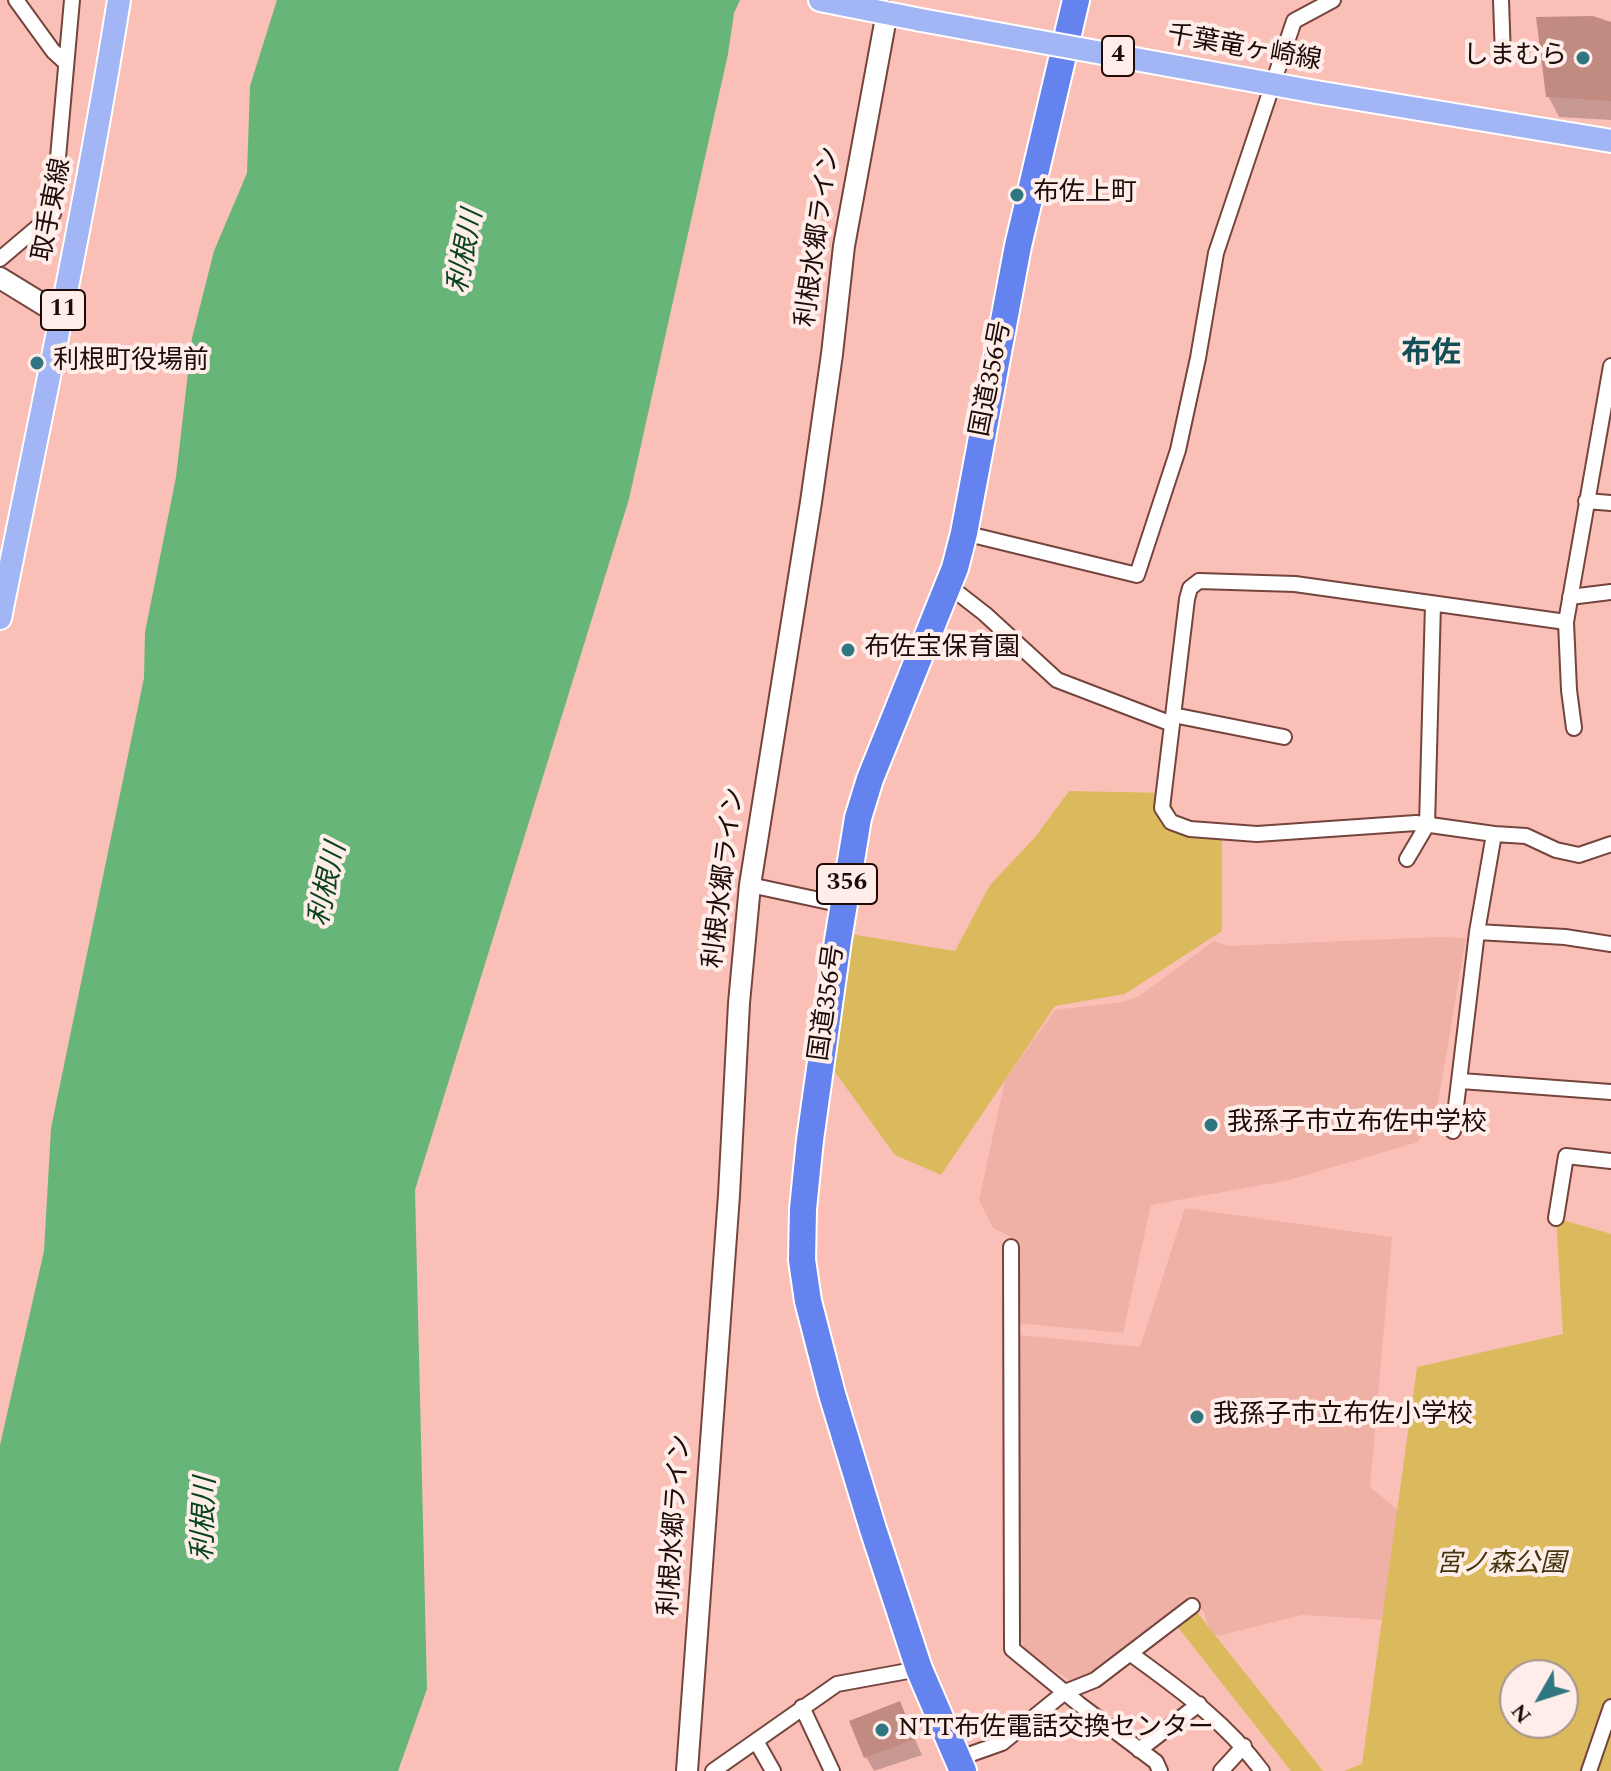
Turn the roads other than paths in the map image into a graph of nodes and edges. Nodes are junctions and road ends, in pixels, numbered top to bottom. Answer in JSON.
{"nodes":[{"id":1,"x":16,"y":0,"type":"edge"},
{"id":2,"x":72,"y":0,"type":"edge"},
{"id":3,"x":119,"y":0,"type":"edge"},
{"id":4,"x":820,"y":0,"type":"edge"},
{"id":5,"x":1076,"y":0,"type":"edge"},
{"id":6,"x":1333,"y":0,"type":"edge"},
{"id":7,"x":1501,"y":0,"type":"edge"},
{"id":8,"x":880,"y":7,"type":"edge"},
{"id":9,"x":1503,"y":57,"type":"dead end"},
{"id":10,"x":65,"y":62,"type":"junction"},
{"id":11,"x":1611,"y":141,"type":"edge"},
{"id":12,"x":0,"y":259,"type":"edge"},
{"id":13,"x":0,"y":278,"type":"edge"},
{"id":14,"x":62,"y":316,"type":"junction"},
{"id":15,"x":1611,"y":366,"type":"edge"},
{"id":16,"x":1586,"y":501,"type":"junction"},
{"id":17,"x":1611,"y":503,"type":"edge"},
{"id":18,"x":964,"y":533,"type":"junction"},
{"id":19,"x":6,"y":558,"type":"edge"},
{"id":20,"x":949,"y":586,"type":"junction"},
{"id":21,"x":1611,"y":592,"type":"edge"},
{"id":22,"x":1570,"y":597,"type":"junction"},
{"id":23,"x":1433,"y":604,"type":"junction"},
{"id":24,"x":0,"y":618,"type":"edge"},
{"id":25,"x":1566,"y":622,"type":"junction"},
{"id":26,"x":1172,"y":720,"type":"junction"},
{"id":27,"x":1574,"y":728,"type":"dead end"},
{"id":28,"x":1284,"y":737,"type":"dead end"},
{"id":29,"x":1427,"y":825,"type":"junction"},
{"id":30,"x":1494,"y":834,"type":"junction"},
{"id":31,"x":1611,"y":844,"type":"edge"},
{"id":32,"x":1407,"y":859,"type":"dead end"},
{"id":33,"x":750,"y":885,"type":"junction"},
{"id":34,"x":843,"y":905,"type":"junction"},
{"id":35,"x":1477,"y":932,"type":"junction"},
{"id":36,"x":1611,"y":944,"type":"edge"},
{"id":37,"x":1461,"y":1081,"type":"junction"},
{"id":38,"x":1611,"y":1092,"type":"edge"},
{"id":39,"x":1453,"y":1131,"type":"dead end"},
{"id":40,"x":1611,"y":1161,"type":"edge"},
{"id":41,"x":1556,"y":1218,"type":"dead end"},
{"id":42,"x":1011,"y":1247,"type":"dead end"},
{"id":43,"x":1192,"y":1606,"type":"dead end"},
{"id":44,"x":1131,"y":1654,"type":"junction"},
{"id":45,"x":919,"y":1669,"type":"junction"},
{"id":46,"x":1065,"y":1692,"type":"junction"},
{"id":47,"x":1199,"y":1704,"type":"junction"},
{"id":48,"x":802,"y":1707,"type":"junction"},
{"id":49,"x":1611,"y":1707,"type":"edge"},
{"id":50,"x":756,"y":1741,"type":"junction"},
{"id":51,"x":1244,"y":1746,"type":"junction"},
{"id":52,"x":1139,"y":1750,"type":"junction"},
{"id":53,"x":960,"y":1765,"type":"edge"},
{"id":54,"x":687,"y":1771,"type":"edge"},
{"id":55,"x":713,"y":1771,"type":"edge"},
{"id":56,"x":773,"y":1771,"type":"edge"},
{"id":57,"x":832,"y":1771,"type":"edge"},
{"id":58,"x":1160,"y":1771,"type":"edge"},
{"id":59,"x":1221,"y":1771,"type":"edge"},
{"id":60,"x":1262,"y":1771,"type":"edge"},
{"id":61,"x":1589,"y":1771,"type":"edge"}],
"edges":[{"from":1,"to":10,"type":"street"},
{"from":2,"to":10,"type":"street"},
{"from":3,"to":14,"type":"main road","name":"取手東線","number":"11"},
{"from":4,"to":8,"type":"main road","name":"千葉竜ヶ崎線","number":"4"},
{"from":5,"to":18,"type":"highway","name":"国道356号","number":"356"},
{"from":6,"to":18,"type":"street"},
{"from":7,"to":9,"type":"street"},
{"from":8,"to":11,"type":"main road","name":"千葉竜ヶ崎線","number":"4","bridge":true},
{"from":8,"to":33,"type":"main road","name":"利根水郷ライン"},
{"from":10,"to":12,"type":"street"},
{"from":13,"to":14,"type":"main road"},
{"from":14,"to":19,"type":"main road","name":"取手東線","number":"11"},
{"from":15,"to":16,"type":"street"},
{"from":16,"to":17,"type":"street"},
{"from":16,"to":22,"type":"street"},
{"from":18,"to":20,"type":"highway","name":"国道356号","number":"356"},
{"from":19,"to":24,"type":"main road","name":"取手東線","number":"11"},
{"from":20,"to":26,"type":"street"},
{"from":20,"to":34,"type":"highway","name":"国道356号","number":"356"},
{"from":21,"to":22,"type":"street"},
{"from":22,"to":25,"type":"street"},
{"from":23,"to":25,"type":"street"},
{"from":23,"to":26,"type":"street"},
{"from":23,"to":29,"type":"street"},
{"from":25,"to":27,"type":"street"},
{"from":26,"to":28,"type":"street"},
{"from":26,"to":29,"type":"street"},
{"from":29,"to":30,"type":"street"},
{"from":29,"to":32,"type":"street"},
{"from":30,"to":31,"type":"street"},
{"from":30,"to":35,"type":"street"},
{"from":33,"to":34,"type":"street"},
{"from":33,"to":54,"type":"main road","name":"利根水郷ライン"},
{"from":34,"to":45,"type":"highway","name":"国道356号","number":"356"},
{"from":35,"to":36,"type":"street"},
{"from":35,"to":37,"type":"street"},
{"from":37,"to":38,"type":"street"},
{"from":37,"to":39,"type":"street"},
{"from":40,"to":41,"type":"street"},
{"from":42,"to":46,"type":"street"},
{"from":43,"to":44,"type":"street"},
{"from":44,"to":46,"type":"street"},
{"from":44,"to":47,"type":"street"},
{"from":45,"to":48,"type":"street"},
{"from":45,"to":53,"type":"highway","name":"国道356号","number":"356"},
{"from":46,"to":52,"type":"street"},
{"from":46,"to":53,"type":"street"},
{"from":47,"to":51,"type":"street"},
{"from":47,"to":52,"type":"street"},
{"from":48,"to":50,"type":"street"},
{"from":48,"to":57,"type":"street"},
{"from":49,"to":61,"type":"street"},
{"from":50,"to":55,"type":"street"},
{"from":50,"to":56,"type":"street"},
{"from":51,"to":59,"type":"street"},
{"from":51,"to":60,"type":"street"},
{"from":52,"to":58,"type":"street"}]}
